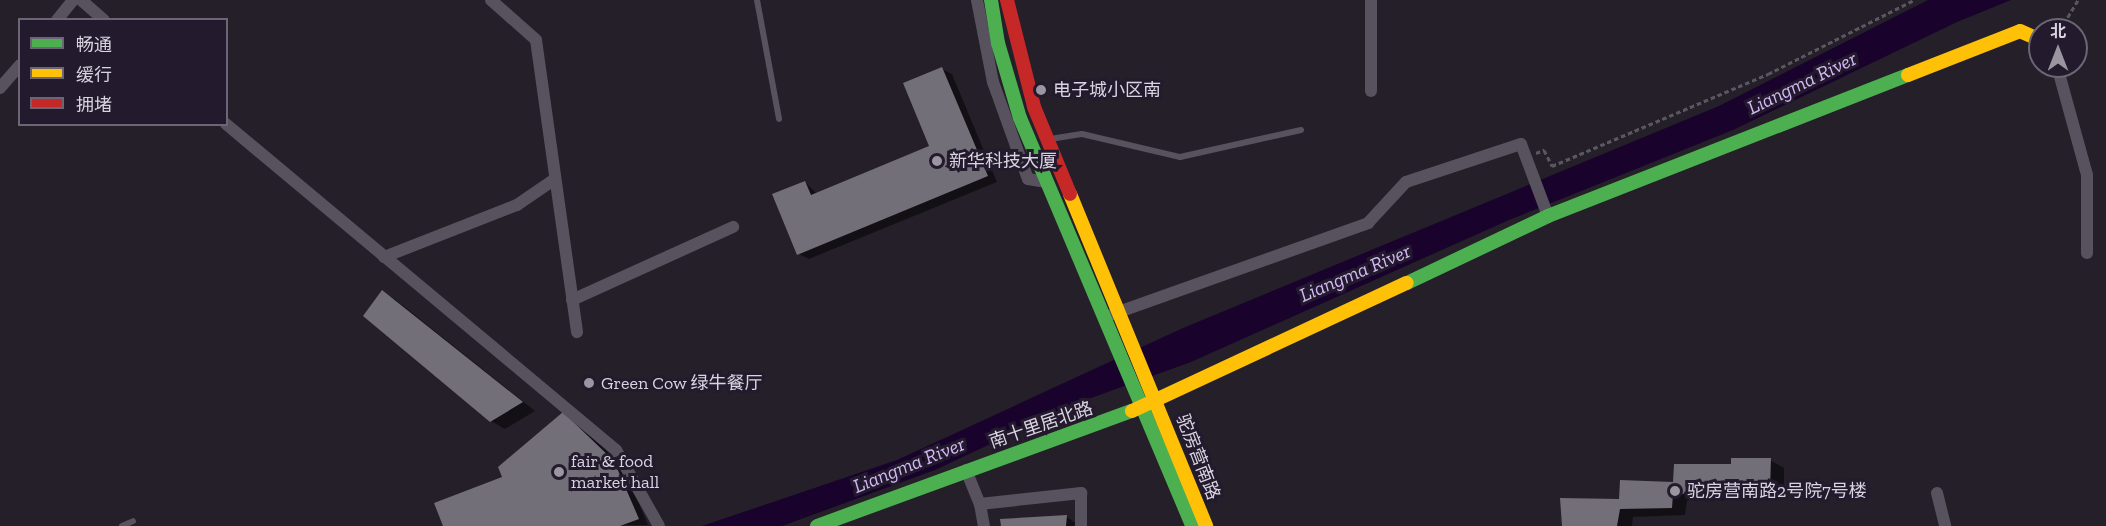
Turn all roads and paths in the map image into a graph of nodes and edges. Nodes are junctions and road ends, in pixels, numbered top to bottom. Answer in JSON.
{"nodes":[{"id":1,"x":73,"y":0,"type":"edge"},
{"id":2,"x":81,"y":0,"type":"edge"},
{"id":3,"x":491,"y":0,"type":"edge"},
{"id":4,"x":757,"y":0,"type":"edge"},
{"id":5,"x":977,"y":0,"type":"edge"},
{"id":6,"x":990,"y":0,"type":"edge"},
{"id":7,"x":1007,"y":0,"type":"edge"},
{"id":8,"x":1371,"y":0,"type":"edge"},
{"id":9,"x":1914,"y":0,"type":"edge"},
{"id":10,"x":2078,"y":0,"type":"edge"},
{"id":11,"x":59,"y":18,"type":"edge"},
{"id":12,"x":102,"y":18,"type":"edge"},
{"id":13,"x":2067,"y":18,"type":"edge"},
{"id":14,"x":2028,"y":35,"type":"edge"},
{"id":15,"x":18,"y":66,"type":"edge"},
{"id":16,"x":2060,"y":78,"type":"edge"},
{"id":17,"x":0,"y":88,"type":"edge"},
{"id":18,"x":1371,"y":91,"type":"dead end"},
{"id":19,"x":779,"y":119,"type":"dead end"},
{"id":20,"x":228,"y":126,"type":"edge"},
{"id":21,"x":1301,"y":130,"type":"dead end"},
{"id":22,"x":1047,"y":139,"type":"junction"},
{"id":23,"x":1030,"y":142,"type":"junction"},
{"id":24,"x":1527,"y":158,"type":"junction"},
{"id":25,"x":555,"y":178,"type":"junction"},
{"id":26,"x":1047,"y":182,"type":"junction"},
{"id":27,"x":1548,"y":216,"type":"junction"},
{"id":28,"x":734,"y":227,"type":"dead end"},
{"id":29,"x":2087,"y":253,"type":"dead end"},
{"id":30,"x":384,"y":257,"type":"junction"},
{"id":31,"x":572,"y":300,"type":"junction"},
{"id":32,"x":1121,"y":311,"type":"junction"},
{"id":33,"x":1103,"y":318,"type":"junction"},
{"id":34,"x":577,"y":332,"type":"dead end"},
{"id":35,"x":1158,"y":401,"type":"junction"},
{"id":36,"x":1142,"y":408,"type":"junction"},
{"id":37,"x":966,"y":470,"type":"junction"},
{"id":38,"x":1937,"y":493,"type":"dead end"},
{"id":39,"x":980,"y":504,"type":"junction"},
{"id":40,"x":133,"y":521,"type":"dead end"},
{"id":41,"x":122,"y":526,"type":"edge"},
{"id":42,"x":659,"y":526,"type":"edge"},
{"id":43,"x":817,"y":526,"type":"edge"},
{"id":44,"x":984,"y":526,"type":"edge"},
{"id":45,"x":1081,"y":526,"type":"edge"},
{"id":46,"x":1192,"y":526,"type":"edge"},
{"id":47,"x":1206,"y":526,"type":"edge"},
{"id":48,"x":1945,"y":526,"type":"edge"}],
"edges":[{"from":1,"to":11,"type":"street"},
{"from":2,"to":12,"type":"street"},
{"from":3,"to":25,"type":"street"},
{"from":4,"to":19,"type":"lane"},
{"from":5,"to":26,"type":"street"},
{"from":6,"to":23,"type":"street","name":"驼房营南路"},
{"from":7,"to":22,"type":"street","name":"驼房营南路"},
{"from":8,"to":18,"type":"street"},
{"from":9,"to":24,"type":"path"},
{"from":10,"to":13,"type":"path"},
{"from":14,"to":27,"type":"street","name":"南十里居北路"},
{"from":15,"to":17,"type":"street"},
{"from":16,"to":29,"type":"street"},
{"from":20,"to":30,"type":"street"},
{"from":21,"to":22,"type":"lane"},
{"from":22,"to":23,"type":"lane"},
{"from":22,"to":32,"type":"street","name":"驼房营南路"},
{"from":23,"to":26,"type":"street","name":"驼房营南路"},
{"from":24,"to":27,"type":"street"},
{"from":24,"to":32,"type":"street"},
{"from":25,"to":30,"type":"street"},
{"from":25,"to":31,"type":"street"},
{"from":26,"to":33,"type":"street","name":"驼房营南路"},
{"from":27,"to":35,"type":"street","name":"南十里居北路"},
{"from":28,"to":31,"type":"street"},
{"from":30,"to":42,"type":"street"},
{"from":31,"to":34,"type":"street"},
{"from":32,"to":33,"type":"street"},
{"from":32,"to":35,"type":"street","name":"驼房营南路"},
{"from":33,"to":36,"type":"street","name":"驼房营南路"},
{"from":35,"to":36,"type":"street","name":"南十里居北路"},
{"from":35,"to":47,"type":"street","name":"驼房营南路"},
{"from":36,"to":37,"type":"street","name":"南十里居北路"},
{"from":36,"to":46,"type":"street","name":"驼房营南路"},
{"from":37,"to":39,"type":"street"},
{"from":37,"to":43,"type":"street","name":"南十里居北路"},
{"from":38,"to":48,"type":"street"},
{"from":39,"to":44,"type":"street"},
{"from":39,"to":45,"type":"street"},
{"from":40,"to":41,"type":"lane"}]}
